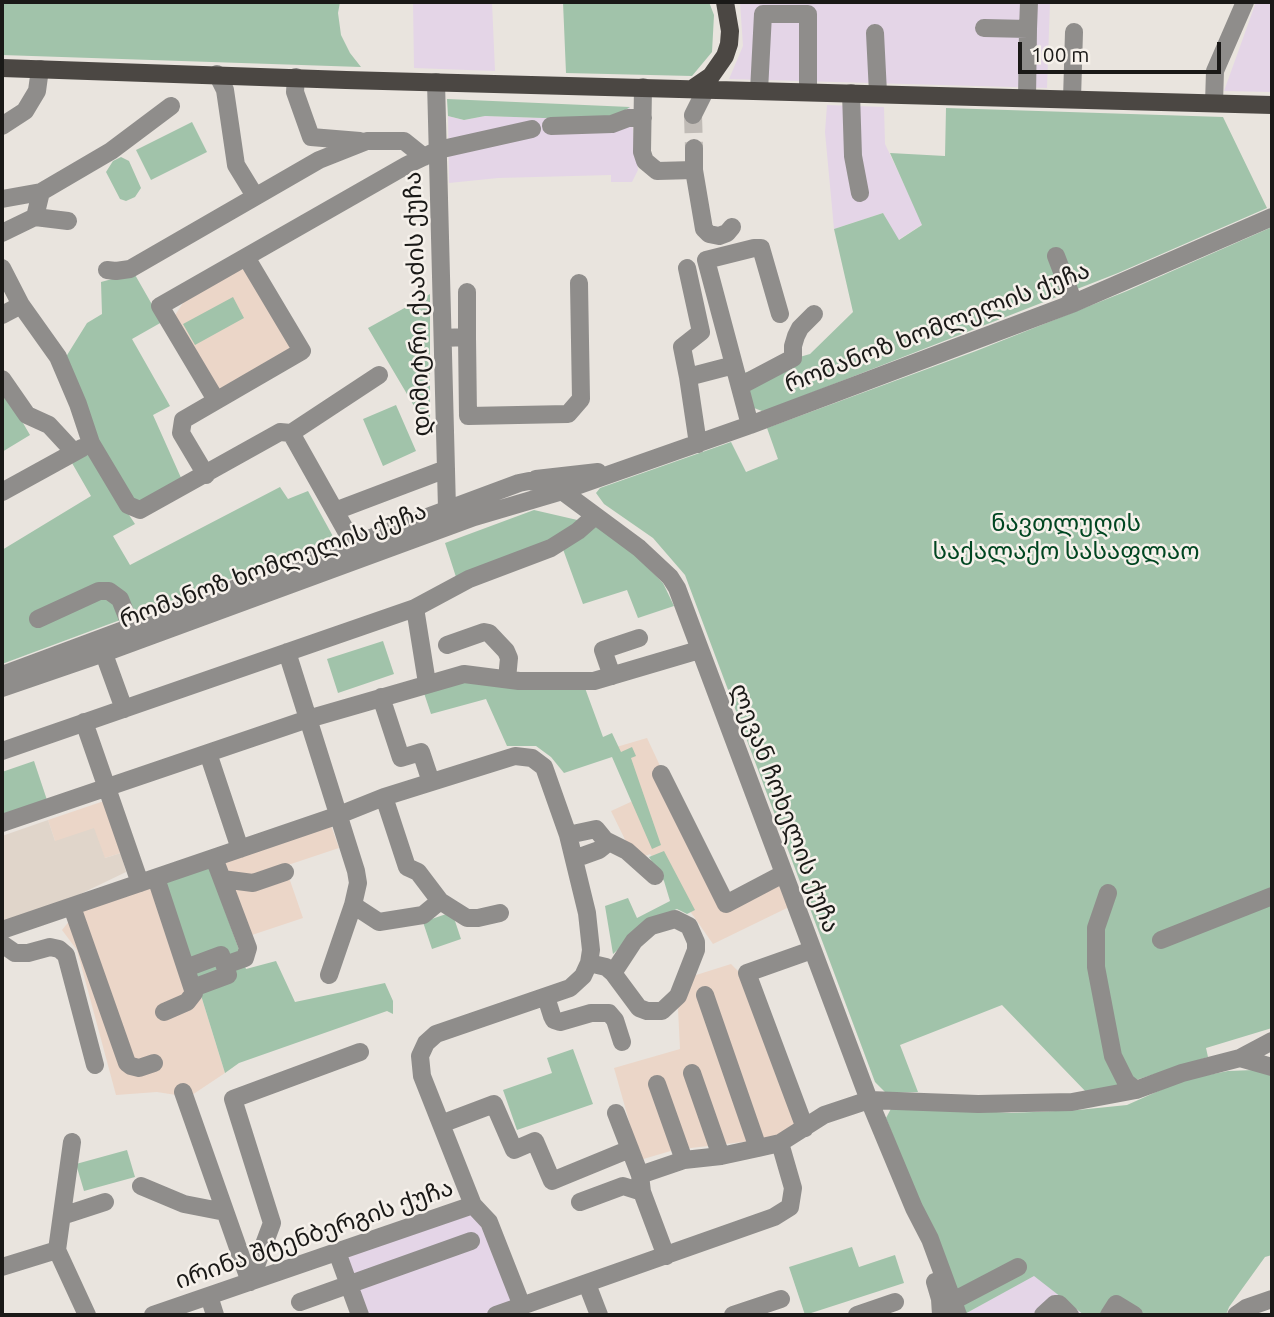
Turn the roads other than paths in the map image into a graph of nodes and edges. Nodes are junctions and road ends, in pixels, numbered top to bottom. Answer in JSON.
{"nodes":[{"id":1,"x":725,"y":2,"type":"edge"},
{"id":2,"x":1028,"y":2,"type":"edge"},
{"id":3,"x":1245,"y":2,"type":"edge"},
{"id":4,"x":984,"y":28,"type":"dead end"},
{"id":5,"x":1028,"y":29,"type":"junction"},
{"id":6,"x":1074,"y":32,"type":"dead end"},
{"id":7,"x":875,"y":33,"type":"dead end"},
{"id":8,"x":2,"y":68,"type":"edge"},
{"id":9,"x":40,"y":69,"type":"junction"},
{"id":10,"x":217,"y":74,"type":"junction"},
{"id":11,"x":296,"y":77,"type":"junction"},
{"id":12,"x":436,"y":82,"type":"junction"},
{"id":13,"x":643,"y":87,"type":"junction"},
{"id":14,"x":693,"y":89,"type":"junction"},
{"id":15,"x":758,"y":91,"type":"junction"},
{"id":16,"x":808,"y":92,"type":"junction"},
{"id":17,"x":851,"y":93,"type":"junction"},
{"id":18,"x":878,"y":93,"type":"junction"},
{"id":19,"x":1027,"y":98,"type":"junction"},
{"id":20,"x":1072,"y":99,"type":"junction"},
{"id":21,"x":1214,"y":103,"type":"junction"},
{"id":22,"x":1272,"y":105,"type":"edge"},
{"id":23,"x":171,"y":106,"type":"dead end"},
{"id":24,"x":693,"y":114,"type":"tunnel mouth"},
{"id":25,"x":643,"y":118,"type":"junction"},
{"id":26,"x":3,"y":123,"type":"edge"},
{"id":27,"x":551,"y":126,"type":"dead end"},
{"id":28,"x":532,"y":129,"type":"dead end"},
{"id":29,"x":367,"y":141,"type":"junction"},
{"id":30,"x":694,"y":148,"type":"tunnel mouth"},
{"id":31,"x":431,"y":153,"type":"junction"},
{"id":32,"x":695,"y":170,"type":"junction"},
{"id":33,"x":41,"y":192,"type":"junction"},
{"id":34,"x":860,"y":193,"type":"dead end"},
{"id":35,"x":255,"y":196,"type":"junction"},
{"id":36,"x":2,"y":200,"type":"edge"},
{"id":37,"x":35,"y":217,"type":"junction"},
{"id":38,"x":1272,"y":217,"type":"edge"},
{"id":39,"x":68,"y":220,"type":"dead end"},
{"id":40,"x":732,"y":227,"type":"dead end"},
{"id":41,"x":2,"y":233,"type":"edge"},
{"id":42,"x":1056,"y":256,"type":"dead end"},
{"id":43,"x":246,"y":257,"type":"junction"},
{"id":44,"x":687,"y":268,"type":"dead end"},
{"id":45,"x":2,"y":269,"type":"edge"},
{"id":46,"x":107,"y":270,"type":"dead end"},
{"id":47,"x":579,"y":283,"type":"dead end"},
{"id":48,"x":467,"y":292,"type":"dead end"},
{"id":49,"x":1074,"y":303,"type":"junction"},
{"id":50,"x":21,"y":305,"type":"junction"},
{"id":51,"x":780,"y":314,"type":"dead end"},
{"id":52,"x":814,"y":314,"type":"dead end"},
{"id":53,"x":2,"y":315,"type":"edge"},
{"id":54,"x":467,"y":337,"type":"junction"},
{"id":55,"x":443,"y":338,"type":"junction"},
{"id":56,"x":734,"y":365,"type":"junction"},
{"id":57,"x":379,"y":375,"type":"dead end"},
{"id":58,"x":688,"y":377,"type":"junction"},
{"id":59,"x":2,"y":379,"type":"edge"},
{"id":60,"x":740,"y":386,"type":"junction"},
{"id":61,"x":216,"y":400,"type":"junction"},
{"id":62,"x":750,"y":425,"type":"junction"},
{"id":63,"x":291,"y":433,"type":"junction"},
{"id":64,"x":91,"y":443,"type":"junction"},
{"id":65,"x":698,"y":444,"type":"junction"},
{"id":66,"x":74,"y":452,"type":"junction"},
{"id":67,"x":446,"y":469,"type":"junction"},
{"id":68,"x":615,"y":471,"type":"junction"},
{"id":69,"x":578,"y":473,"type":"junction"},
{"id":70,"x":206,"y":475,"type":"junction"},
{"id":71,"x":529,"y":481,"type":"junction"},
{"id":72,"x":562,"y":491,"type":"junction"},
{"id":73,"x":2,"y":492,"type":"edge"},
{"id":74,"x":335,"y":511,"type":"junction"},
{"id":75,"x":595,"y":516,"type":"junction"},
{"id":76,"x":450,"y":517,"type":"junction"},
{"id":77,"x":354,"y":545,"type":"junction"},
{"id":78,"x":415,"y":608,"type":"junction"},
{"id":79,"x":38,"y":619,"type":"dead end"},
{"id":80,"x":131,"y":627,"type":"junction"},
{"id":81,"x":639,"y":638,"type":"dead end"},
{"id":82,"x":447,"y":645,"type":"dead end"},
{"id":83,"x":101,"y":646,"type":"junction"},
{"id":84,"x":699,"y":650,"type":"junction"},
{"id":85,"x":286,"y":652,"type":"junction"},
{"id":86,"x":2,"y":675,"type":"edge"},
{"id":87,"x":612,"y":677,"type":"junction"},
{"id":88,"x":507,"y":679,"type":"junction"},
{"id":89,"x":427,"y":683,"type":"junction"},
{"id":90,"x":2,"y":688,"type":"edge"},
{"id":91,"x":381,"y":697,"type":"junction"},
{"id":92,"x":124,"y":709,"type":"junction"},
{"id":93,"x":308,"y":719,"type":"junction"},
{"id":94,"x":84,"y":722,"type":"junction"},
{"id":95,"x":2,"y":751,"type":"edge"},
{"id":96,"x":208,"y":753,"type":"junction"},
{"id":97,"x":661,"y":774,"type":"dead end"},
{"id":98,"x":431,"y":782,"type":"junction"},
{"id":99,"x":106,"y":788,"type":"junction"},
{"id":100,"x":384,"y":797,"type":"junction"},
{"id":101,"x":339,"y":815,"type":"junction"},
{"id":102,"x":2,"y":823,"type":"edge"},
{"id":103,"x":568,"y":835,"type":"junction"},
{"id":104,"x":605,"y":840,"type":"junction"},
{"id":105,"x":240,"y":849,"type":"junction"},
{"id":106,"x":214,"y":858,"type":"junction"},
{"id":107,"x":573,"y":859,"type":"junction"},
{"id":108,"x":285,"y":872,"type":"dead end"},
{"id":109,"x":783,"y":874,"type":"junction"},
{"id":110,"x":655,"y":876,"type":"dead end"},
{"id":111,"x":222,"y":879,"type":"junction"},
{"id":112,"x":139,"y":883,"type":"junction"},
{"id":113,"x":158,"y":884,"type":"dead end"},
{"id":114,"x":1108,"y":894,"type":"dead end"},
{"id":115,"x":1272,"y":896,"type":"edge"},
{"id":116,"x":440,"y":901,"type":"junction"},
{"id":117,"x":354,"y":905,"type":"junction"},
{"id":118,"x":72,"y":906,"type":"junction"},
{"id":119,"x":500,"y":913,"type":"dead end"},
{"id":120,"x":2,"y":930,"type":"edge"},
{"id":121,"x":1161,"y":940,"type":"dead end"},
{"id":122,"x":2,"y":944,"type":"edge"},
{"id":123,"x":812,"y":950,"type":"junction"},
{"id":124,"x":589,"y":963,"type":"junction"},
{"id":125,"x":225,"y":965,"type":"junction"},
{"id":126,"x":186,"y":968,"type":"junction"},
{"id":127,"x":613,"y":973,"type":"junction"},
{"id":128,"x":329,"y":975,"type":"dead end"},
{"id":129,"x":193,"y":988,"type":"junction"},
{"id":130,"x":705,"y":995,"type":"dead end"},
{"id":131,"x":546,"y":996,"type":"junction"},
{"id":132,"x":164,"y":1012,"type":"dead end"},
{"id":133,"x":1272,"y":1041,"type":"edge"},
{"id":134,"x":622,"y":1042,"type":"dead end"},
{"id":135,"x":360,"y":1052,"type":"dead end"},
{"id":136,"x":1240,"y":1058,"type":"junction"},
{"id":137,"x":154,"y":1063,"type":"dead end"},
{"id":138,"x":95,"y":1065,"type":"dead end"},
{"id":139,"x":1272,"y":1067,"type":"edge"},
{"id":140,"x":692,"y":1073,"type":"dead end"},
{"id":141,"x":657,"y":1084,"type":"dead end"},
{"id":142,"x":1136,"y":1090,"type":"junction"},
{"id":143,"x":183,"y":1092,"type":"dead end"},
{"id":144,"x":869,"y":1100,"type":"junction"},
{"id":145,"x":615,"y":1113,"type":"dead end"},
{"id":146,"x":441,"y":1124,"type":"junction"},
{"id":147,"x":805,"y":1128,"type":"junction"},
{"id":148,"x":72,"y":1142,"type":"dead end"},
{"id":149,"x":780,"y":1143,"type":"junction"},
{"id":150,"x":758,"y":1148,"type":"junction"},
{"id":151,"x":630,"y":1149,"type":"junction"},
{"id":152,"x":721,"y":1156,"type":"junction"},
{"id":153,"x":684,"y":1160,"type":"junction"},
{"id":154,"x":641,"y":1184,"type":"junction"},
{"id":155,"x":141,"y":1186,"type":"dead end"},
{"id":156,"x":105,"y":1202,"type":"dead end"},
{"id":157,"x":580,"y":1202,"type":"dead end"},
{"id":158,"x":473,"y":1205,"type":"junction"},
{"id":159,"x":914,"y":1208,"type":"junction"},
{"id":160,"x":225,"y":1212,"type":"junction"},
{"id":161,"x":62,"y":1216,"type":"junction"},
{"id":162,"x":471,"y":1241,"type":"dead end"},
{"id":163,"x":57,"y":1250,"type":"junction"},
{"id":164,"x":337,"y":1252,"type":"junction"},
{"id":165,"x":666,"y":1256,"type":"junction"},
{"id":166,"x":2,"y":1267,"type":"edge"},
{"id":167,"x":1018,"y":1267,"type":"dead end"},
{"id":168,"x":250,"y":1282,"type":"junction"},
{"id":169,"x":348,"y":1284,"type":"junction"},
{"id":170,"x":587,"y":1284,"type":"junction"},
{"id":171,"x":209,"y":1296,"type":"junction"},
{"id":172,"x":781,"y":1298,"type":"dead end"},
{"id":173,"x":1272,"y":1299,"type":"edge"},
{"id":174,"x":300,"y":1302,"type":"dead end"},
{"id":175,"x":895,"y":1302,"type":"dead end"},
{"id":176,"x":522,"y":1306,"type":"junction"},
{"id":177,"x":956,"y":1308,"type":"edge"},
{"id":178,"x":87,"y":1315,"type":"edge"},
{"id":179,"x":153,"y":1315,"type":"edge"},
{"id":180,"x":215,"y":1315,"type":"edge"},
{"id":181,"x":360,"y":1315,"type":"edge"},
{"id":182,"x":496,"y":1315,"type":"edge"},
{"id":183,"x":598,"y":1315,"type":"edge"},
{"id":184,"x":733,"y":1315,"type":"edge"},
{"id":185,"x":857,"y":1315,"type":"edge"},
{"id":186,"x":941,"y":1315,"type":"edge"},
{"id":187,"x":1043,"y":1315,"type":"edge"},
{"id":188,"x":1070,"y":1315,"type":"edge"},
{"id":189,"x":1109,"y":1315,"type":"edge"},
{"id":190,"x":1133,"y":1315,"type":"edge"},
{"id":191,"x":1237,"y":1315,"type":"edge"}],
"edges":[{"from":1,"to":14,"type":"main road"},
{"from":2,"to":5,"type":"street"},
{"from":3,"to":21,"type":"street"},
{"from":4,"to":5,"type":"street"},
{"from":5,"to":19,"type":"street"},
{"from":6,"to":20,"type":"street"},
{"from":7,"to":18,"type":"street"},
{"from":8,"to":9,"type":"main road"},
{"from":9,"to":10,"type":"main road"},
{"from":9,"to":26,"type":"street"},
{"from":10,"to":11,"type":"main road"},
{"from":10,"to":35,"type":"street"},
{"from":11,"to":12,"type":"main road"},
{"from":11,"to":29,"type":"street"},
{"from":12,"to":13,"type":"main road"},
{"from":12,"to":31,"type":"street","name":"დიმიტრი ქააძის ქუჩა"},
{"from":13,"to":14,"type":"main road"},
{"from":13,"to":25,"type":"street"},
{"from":14,"to":15,"type":"main road"},
{"from":14,"to":24,"type":"street"},
{"from":15,"to":16,"type":"main road"},
{"from":15,"to":16,"type":"street"},
{"from":16,"to":17,"type":"main road"},
{"from":17,"to":18,"type":"main road"},
{"from":17,"to":34,"type":"street"},
{"from":18,"to":19,"type":"main road"},
{"from":19,"to":20,"type":"main road"},
{"from":20,"to":21,"type":"main road"},
{"from":21,"to":22,"type":"main road"},
{"from":23,"to":33,"type":"street"},
{"from":25,"to":27,"type":"street"},
{"from":25,"to":32,"type":"street"},
{"from":28,"to":31,"type":"street"},
{"from":29,"to":31,"type":"street"},
{"from":29,"to":35,"type":"street"},
{"from":30,"to":32,"type":"street"},
{"from":31,"to":43,"type":"street"},
{"from":31,"to":55,"type":"street","name":"დიმიტრი ქააძის ქუჩა"},
{"from":32,"to":40,"type":"street"},
{"from":33,"to":36,"type":"street"},
{"from":33,"to":37,"type":"street"},
{"from":35,"to":46,"type":"street"},
{"from":37,"to":39,"type":"street"},
{"from":37,"to":41,"type":"street"},
{"from":38,"to":49,"type":"street","name":"რომანოზ ხომლელის ქუჩა"},
{"from":42,"to":49,"type":"street"},
{"from":43,"to":61,"type":"street"},
{"from":43,"to":61,"type":"street"},
{"from":44,"to":58,"type":"street"},
{"from":45,"to":50,"type":"street"},
{"from":47,"to":54,"type":"street"},
{"from":48,"to":54,"type":"street"},
{"from":49,"to":62,"type":"street","name":"რომანოზ ხომლელის ქუჩა"},
{"from":50,"to":53,"type":"street"},
{"from":50,"to":64,"type":"street"},
{"from":51,"to":56,"type":"street"},
{"from":52,"to":60,"type":"street"},
{"from":54,"to":55,"type":"street"},
{"from":55,"to":67,"type":"street","name":"დიმიტრი ქააძის ქუჩა"},
{"from":56,"to":58,"type":"street"},
{"from":56,"to":60,"type":"street"},
{"from":57,"to":63,"type":"street"},
{"from":58,"to":65,"type":"street"},
{"from":59,"to":66,"type":"street"},
{"from":60,"to":62,"type":"street"},
{"from":61,"to":70,"type":"street"},
{"from":62,"to":65,"type":"street","name":"რომანოზ ხომლელის ქუჩა"},
{"from":63,"to":70,"type":"street"},
{"from":63,"to":74,"type":"street"},
{"from":64,"to":66,"type":"street"},
{"from":64,"to":70,"type":"street"},
{"from":65,"to":68,"type":"street","name":"რომანოზ ხომლელის ქუჩა"},
{"from":66,"to":73,"type":"street"},
{"from":67,"to":74,"type":"street"},
{"from":67,"to":76,"type":"street","name":"დიმიტრი ქააძის ქუჩა"},
{"from":68,"to":69,"type":"street","name":"რომანოზ ხომლელის ქუჩა"},
{"from":68,"to":72,"type":"street","name":"რომანოზ ხომლელის ქუჩა"},
{"from":69,"to":71,"type":"street","name":"რომანოზ ხომლელის ქუჩა"},
{"from":69,"to":72,"type":"street"},
{"from":71,"to":72,"type":"street"},
{"from":71,"to":76,"type":"street","name":"რომანოზ ხომლელის ქუჩა"},
{"from":72,"to":75,"type":"street","name":"ლევან ჩოხელის ქუჩა"},
{"from":72,"to":76,"type":"street","name":"რომანოზ ხომლელის ქუჩა"},
{"from":74,"to":77,"type":"street"},
{"from":75,"to":78,"type":"street"},
{"from":75,"to":84,"type":"street","name":"ლევან ჩოხელის ქუჩა"},
{"from":76,"to":77,"type":"street","name":"რომანოზ ხომლელის ქუჩა"},
{"from":76,"to":83,"type":"street","name":"რომანოზ ხომლელის ქუჩა"},
{"from":77,"to":80,"type":"street","name":"რომანოზ ხომლელის ქუჩა"},
{"from":78,"to":85,"type":"street"},
{"from":78,"to":89,"type":"street"},
{"from":79,"to":80,"type":"street"},
{"from":80,"to":83,"type":"street","name":"რომანოზ ხომლელის ქუჩა"},
{"from":81,"to":87,"type":"street"},
{"from":82,"to":88,"type":"street"},
{"from":83,"to":86,"type":"street","name":"რომანოზ ხომლელის ქუჩა"},
{"from":83,"to":90,"type":"street","name":"რომანოზ ხომლელის ქუჩა"},
{"from":83,"to":92,"type":"street"},
{"from":84,"to":87,"type":"street"},
{"from":84,"to":109,"type":"street","name":"ლევან ჩოხელის ქუჩა"},
{"from":85,"to":92,"type":"street"},
{"from":85,"to":93,"type":"street"},
{"from":87,"to":88,"type":"street"},
{"from":88,"to":89,"type":"street"},
{"from":89,"to":91,"type":"street"},
{"from":91,"to":93,"type":"street"},
{"from":91,"to":98,"type":"street"},
{"from":92,"to":94,"type":"street"},
{"from":93,"to":96,"type":"street"},
{"from":93,"to":101,"type":"street"},
{"from":94,"to":95,"type":"street"},
{"from":94,"to":99,"type":"street"},
{"from":96,"to":99,"type":"street"},
{"from":96,"to":105,"type":"street"},
{"from":97,"to":109,"type":"street"},
{"from":98,"to":100,"type":"street"},
{"from":98,"to":103,"type":"street"},
{"from":99,"to":102,"type":"street"},
{"from":99,"to":112,"type":"street"},
{"from":100,"to":101,"type":"street"},
{"from":100,"to":116,"type":"street"},
{"from":101,"to":105,"type":"street"},
{"from":101,"to":117,"type":"street"},
{"from":103,"to":104,"type":"street"},
{"from":103,"to":107,"type":"street"},
{"from":104,"to":107,"type":"street"},
{"from":104,"to":110,"type":"street"},
{"from":105,"to":106,"type":"street"},
{"from":106,"to":111,"type":"street"},
{"from":106,"to":112,"type":"street"},
{"from":107,"to":124,"type":"street"},
{"from":108,"to":111,"type":"street"},
{"from":109,"to":123,"type":"street","name":"ლევან ჩოხელის ქუჩა"},
{"from":111,"to":125,"type":"street"},
{"from":112,"to":118,"type":"street"},
{"from":113,"to":126,"type":"street"},
{"from":114,"to":142,"type":"street"},
{"from":115,"to":121,"type":"street"},
{"from":116,"to":117,"type":"street"},
{"from":116,"to":119,"type":"street"},
{"from":117,"to":128,"type":"street"},
{"from":118,"to":120,"type":"street"},
{"from":118,"to":137,"type":"street"},
{"from":122,"to":138,"type":"street"},
{"from":123,"to":144,"type":"street","name":"ლევან ჩოხელის ქუჩა"},
{"from":123,"to":147,"type":"street"},
{"from":124,"to":127,"type":"street"},
{"from":124,"to":131,"type":"street"},
{"from":125,"to":126,"type":"street"},
{"from":125,"to":129,"type":"street"},
{"from":126,"to":129,"type":"street"},
{"from":127,"to":127,"type":"street"},
{"from":129,"to":132,"type":"street"},
{"from":130,"to":150,"type":"street"},
{"from":131,"to":134,"type":"street"},
{"from":131,"to":146,"type":"street"},
{"from":133,"to":136,"type":"street"},
{"from":135,"to":168,"type":"street"},
{"from":136,"to":139,"type":"street"},
{"from":136,"to":142,"type":"street"},
{"from":140,"to":152,"type":"street"},
{"from":141,"to":153,"type":"street"},
{"from":142,"to":144,"type":"street"},
{"from":143,"to":160,"type":"street"},
{"from":144,"to":147,"type":"street"},
{"from":144,"to":159,"type":"street","name":"ლევან ჩოხელის ქუჩა"},
{"from":145,"to":151,"type":"street"},
{"from":146,"to":151,"type":"street"},
{"from":146,"to":158,"type":"street"},
{"from":147,"to":149,"type":"street"},
{"from":148,"to":161,"type":"street"},
{"from":149,"to":150,"type":"street"},
{"from":149,"to":165,"type":"street"},
{"from":150,"to":152,"type":"street"},
{"from":151,"to":154,"type":"street"},
{"from":152,"to":153,"type":"street"},
{"from":153,"to":154,"type":"street"},
{"from":154,"to":157,"type":"street"},
{"from":154,"to":165,"type":"street"},
{"from":155,"to":160,"type":"street"},
{"from":156,"to":161,"type":"street"},
{"from":158,"to":164,"type":"street","name":"ირინა შტენბერგის ქუჩა"},
{"from":158,"to":176,"type":"street","name":"ირინა შტენბერგის ქუჩა"},
{"from":159,"to":177,"type":"street","name":"ლევან ჩოხელის ქუჩა"},
{"from":159,"to":186,"type":"street","name":"ლევან ჩოხელის ქუჩა"},
{"from":160,"to":168,"type":"street"},
{"from":161,"to":163,"type":"street"},
{"from":162,"to":169,"type":"street"},
{"from":163,"to":166,"type":"street"},
{"from":163,"to":178,"type":"street"},
{"from":164,"to":168,"type":"street","name":"ირინა შტენბერგის ქუჩა"},
{"from":164,"to":169,"type":"street"},
{"from":165,"to":170,"type":"street"},
{"from":167,"to":177,"type":"street"},
{"from":168,"to":171,"type":"street","name":"ირინა შტენბერგის ქუჩა"},
{"from":169,"to":174,"type":"street"},
{"from":169,"to":181,"type":"street"},
{"from":170,"to":176,"type":"street"},
{"from":170,"to":183,"type":"street"},
{"from":171,"to":179,"type":"street","name":"ირინა შტენბერგის ქუჩა"},
{"from":171,"to":180,"type":"street"},
{"from":172,"to":184,"type":"street"},
{"from":173,"to":191,"type":"street"},
{"from":175,"to":185,"type":"street"},
{"from":176,"to":182,"type":"street"},
{"from":187,"to":188,"type":"street"},
{"from":189,"to":190,"type":"street"}]}
